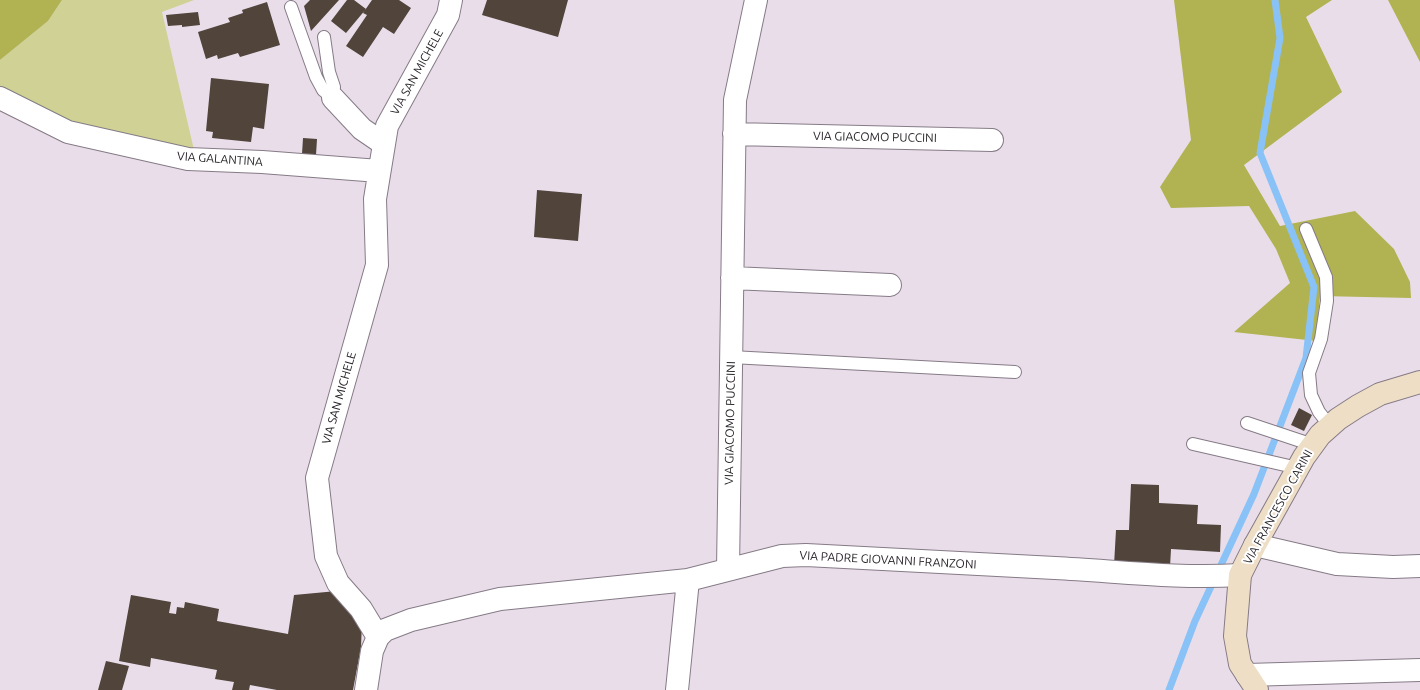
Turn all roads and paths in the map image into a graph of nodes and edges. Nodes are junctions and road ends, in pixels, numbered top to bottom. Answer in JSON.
{"nodes":[{"id":1,"x":451,"y":0,"type":"edge"},
{"id":2,"x":756,"y":0,"type":"edge"},
{"id":3,"x":291,"y":7,"type":"dead end"},
{"id":4,"x":324,"y":37,"type":"dead end"},
{"id":5,"x":0,"y":98,"type":"edge"},
{"id":6,"x":333,"y":98,"type":"junction"},
{"id":7,"x":734,"y":134,"type":"junction"},
{"id":8,"x":992,"y":140,"type":"dead end"},
{"id":9,"x":384,"y":144,"type":"junction"},
{"id":10,"x":379,"y":171,"type":"junction"},
{"id":11,"x":1306,"y":229,"type":"dead end"},
{"id":12,"x":732,"y":278,"type":"junction"},
{"id":13,"x":890,"y":285,"type":"dead end"},
{"id":14,"x":731,"y":357,"type":"junction"},
{"id":15,"x":1015,"y":372,"type":"dead end"},
{"id":16,"x":1420,"y":382,"type":"edge"},
{"id":17,"x":1247,"y":423,"type":"dead end"},
{"id":18,"x":1330,"y":426,"type":"junction"},
{"id":19,"x":1303,"y":442,"type":"junction"},
{"id":20,"x":1193,"y":444,"type":"dead end"},
{"id":21,"x":1290,"y":466,"type":"junction"},
{"id":22,"x":1255,"y":545,"type":"junction"},
{"id":23,"x":1420,"y":566,"type":"edge"},
{"id":24,"x":728,"y":569,"type":"junction"},
{"id":25,"x":1235,"y":575,"type":"junction"},
{"id":26,"x":688,"y":580,"type":"junction"},
{"id":27,"x":378,"y":638,"type":"junction"},
{"id":28,"x":1420,"y":670,"type":"edge"},
{"id":29,"x":1252,"y":682,"type":"edge"},
{"id":30,"x":366,"y":690,"type":"edge"},
{"id":31,"x":677,"y":690,"type":"edge"}],
"edges":[{"from":1,"to":9,"type":"street","name":"VIA SAN MICHELE"},
{"from":2,"to":7,"type":"street","name":"VIA GIACOMO PUCCINI"},
{"from":3,"to":6,"type":"lane"},
{"from":4,"to":6,"type":"lane"},
{"from":5,"to":10,"type":"street","name":"VIA GALANTINA"},
{"from":6,"to":9,"type":"street"},
{"from":7,"to":8,"type":"street","name":"VIA GIACOMO PUCCINI"},
{"from":7,"to":12,"type":"street","name":"VIA GIACOMO PUCCINI"},
{"from":9,"to":10,"type":"street","name":"VIA SAN MICHELE"},
{"from":10,"to":27,"type":"street","name":"VIA SAN MICHELE"},
{"from":11,"to":18,"type":"lane"},
{"from":12,"to":13,"type":"street"},
{"from":12,"to":14,"type":"street","name":"VIA GIACOMO PUCCINI"},
{"from":14,"to":15,"type":"lane"},
{"from":14,"to":24,"type":"street","name":"VIA GIACOMO PUCCINI"},
{"from":16,"to":18,"type":"street","name":"VIA FRANCESCO CARINI"},
{"from":17,"to":19,"type":"lane"},
{"from":18,"to":19,"type":"street","name":"VIA FRANCESCO CARINI"},
{"from":19,"to":21,"type":"street","name":"VIA FRANCESCO CARINI"},
{"from":20,"to":21,"type":"lane"},
{"from":21,"to":22,"type":"street","name":"VIA FRANCESCO CARINI"},
{"from":22,"to":23,"type":"street"},
{"from":22,"to":25,"type":"street","name":"VIA FRANCESCO CARINI"},
{"from":24,"to":25,"type":"street","name":"VIA PADRE GIOVANNI FRANZONI"},
{"from":24,"to":26,"type":"street","name":"VIA PADRE GIOVANNI FRANZONI"},
{"from":25,"to":29,"type":"street","name":"VIA FRANCESCO CARINI"},
{"from":26,"to":27,"type":"street","name":"VIA PADRE GIOVANNI FRANZONI"},
{"from":26,"to":31,"type":"street"},
{"from":27,"to":30,"type":"street"},
{"from":28,"to":29,"type":"street"}]}
